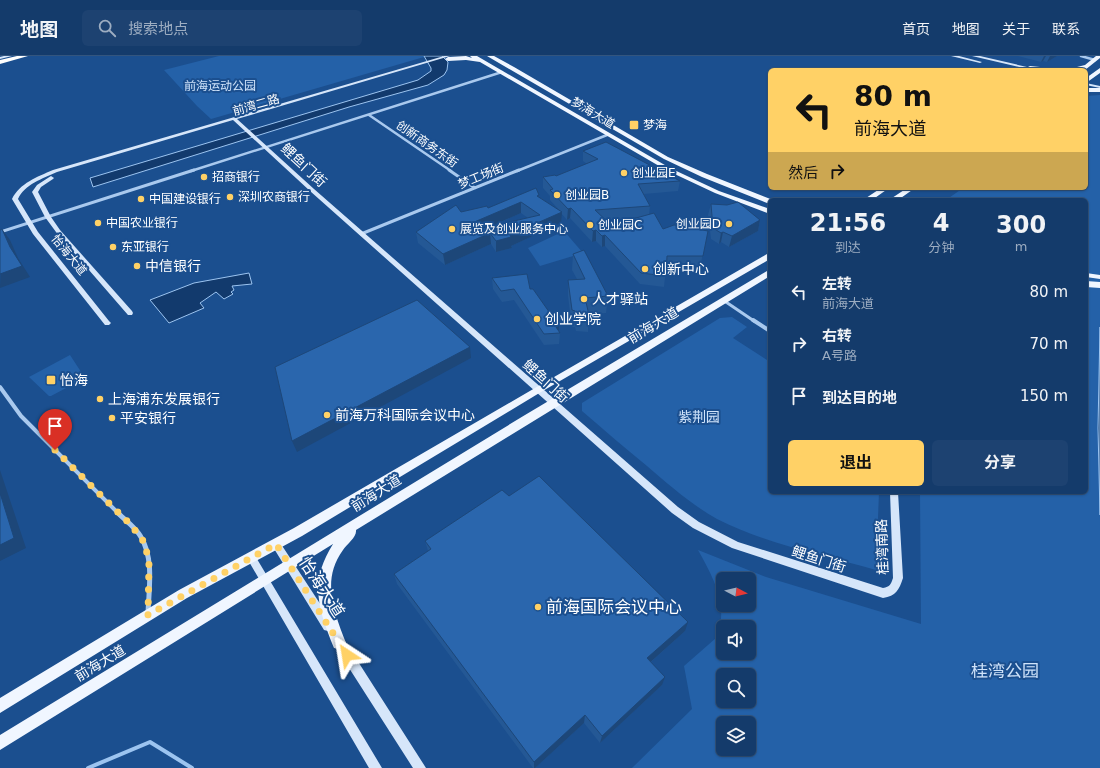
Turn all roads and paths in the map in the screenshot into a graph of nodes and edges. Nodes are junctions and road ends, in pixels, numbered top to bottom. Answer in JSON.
{"nodes":[{"id":1,"x":10,"y":56,"type":"edge"},
{"id":2,"x":25,"y":56,"type":"edge"},
{"id":3,"x":460,"y":56,"type":"edge"},
{"id":4,"x":473,"y":56,"type":"edge"},
{"id":5,"x":490,"y":56,"type":"edge"},
{"id":6,"x":953,"y":56,"type":"edge"},
{"id":7,"x":974,"y":56,"type":"edge"},
{"id":8,"x":1081,"y":56,"type":"edge"},
{"id":9,"x":0,"y":57,"type":"edge"},
{"id":10,"x":447,"y":57,"type":"edge"},
{"id":11,"x":497,"y":58,"type":"edge"},
{"id":12,"x":1097,"y":58,"type":"edge"},
{"id":13,"x":0,"y":62,"type":"edge"},
{"id":14,"x":485,"y":62,"type":"junction"},
{"id":15,"x":1088,"y":66,"type":"junction"},
{"id":16,"x":1007,"y":68,"type":"edge"},
{"id":17,"x":1030,"y":68,"type":"edge"},
{"id":18,"x":1078,"y":68,"type":"edge"},
{"id":19,"x":1085,"y":68,"type":"edge"},
{"id":20,"x":1100,"y":70,"type":"edge"},
{"id":21,"x":502,"y":72,"type":"junction"},
{"id":22,"x":1088,"y":79,"type":"edge"},
{"id":23,"x":1088,"y":81,"type":"edge"},
{"id":24,"x":1088,"y":82,"type":"edge"},
{"id":25,"x":1100,"y":82,"type":"edge"},
{"id":26,"x":1100,"y":88,"type":"edge"},
{"id":27,"x":1088,"y":90,"type":"edge"},
{"id":28,"x":369,"y":114,"type":"junction"},
{"id":29,"x":235,"y":120,"type":"junction"},
{"id":30,"x":607,"y":135,"type":"junction"},
{"id":31,"x":263,"y":145,"type":"junction"},
{"id":32,"x":56,"y":173,"type":"junction"},
{"id":33,"x":475,"y":188,"type":"junction"},
{"id":34,"x":883,"y":190,"type":"edge"},
{"id":35,"x":909,"y":190,"type":"edge"},
{"id":36,"x":870,"y":198,"type":"edge"},
{"id":37,"x":896,"y":198,"type":"edge"},
{"id":38,"x":768,"y":200,"type":"edge"},
{"id":39,"x":768,"y":213,"type":"edge"},
{"id":40,"x":48,"y":217,"type":"junction"},
{"id":41,"x":29,"y":223,"type":"junction"},
{"id":42,"x":0,"y":232,"type":"edge"},
{"id":43,"x":361,"y":234,"type":"junction"},
{"id":44,"x":768,"y":257,"type":"edge"},
{"id":45,"x":768,"y":274,"type":"edge"},
{"id":46,"x":1088,"y":275,"type":"edge"},
{"id":47,"x":1100,"y":277,"type":"edge"},
{"id":48,"x":1088,"y":284,"type":"edge"},
{"id":49,"x":1100,"y":286,"type":"edge"},
{"id":50,"x":723,"y":300,"type":"junction"},
{"id":51,"x":130,"y":313,"type":"dead end"},
{"id":52,"x":107,"y":324,"type":"dead end"},
{"id":53,"x":768,"y":330,"type":"edge"},
{"id":54,"x":0,"y":387,"type":"edge"},
{"id":55,"x":538,"y":390,"type":"junction"},
{"id":56,"x":553,"y":404,"type":"junction"},
{"id":57,"x":894,"y":494,"type":"edge"},
{"id":58,"x":368,"y":517,"type":"junction"},
{"id":59,"x":276,"y":544,"type":"junction"},
{"id":60,"x":251,"y":557,"type":"junction"},
{"id":61,"x":289,"y":566,"type":"junction"},
{"id":62,"x":265,"y":581,"type":"junction"},
{"id":63,"x":883,"y":593,"type":"joint"},
{"id":64,"x":148,"y":615,"type":"junction"},
{"id":65,"x":339,"y":643,"type":"junction"},
{"id":66,"x":0,"y":706,"type":"edge"},
{"id":67,"x":0,"y":743,"type":"edge"},
{"id":68,"x":376,"y":768,"type":"edge"},
{"id":69,"x":420,"y":768,"type":"edge"}],
"edges":[{"from":1,"to":9,"type":"street"},
{"from":2,"to":13,"type":"highway"},
{"from":3,"to":10,"type":"street","name":"前湾二路"},
{"from":4,"to":14,"type":"main road","name":"梦海大道"},
{"from":5,"to":11,"type":"main road","name":"梦海大道"},
{"from":6,"to":16,"type":"street"},
{"from":7,"to":17,"type":"street"},
{"from":8,"to":12,"type":"street"},
{"from":10,"to":14,"type":"main road"},
{"from":10,"to":29,"type":"street","name":"前湾二路"},
{"from":11,"to":38,"type":"main road","name":"梦海大道"},
{"from":12,"to":15,"type":"main road"},
{"from":14,"to":21,"type":"main road","name":"梦海大道"},
{"from":15,"to":18,"type":"main road"},
{"from":15,"to":19,"type":"main road"},
{"from":20,"to":22,"type":"main road"},
{"from":21,"to":28,"type":"street"},
{"from":21,"to":30,"type":"main road","name":"梦海大道"},
{"from":23,"to":25,"type":"street"},
{"from":24,"to":26,"type":"street"},
{"from":26,"to":27,"type":"main road"},
{"from":28,"to":31,"type":"street"},
{"from":28,"to":33,"type":"street","name":"创新商务东街"},
{"from":29,"to":31,"type":"street","name":"鲤鱼门街"},
{"from":29,"to":32,"type":"street","name":"前湾二路"},
{"from":30,"to":33,"type":"street","name":"梦工场街"},
{"from":30,"to":39,"type":"main road","name":"梦海大道"},
{"from":31,"to":40,"type":"street"},
{"from":31,"to":43,"type":"street","name":"鲤鱼门街"},
{"from":32,"to":40,"type":"street","name":"怡海大道"},
{"from":32,"to":41,"type":"street","name":"怡海大道"},
{"from":33,"to":43,"type":"street","name":"梦工场街"},
{"from":34,"to":36,"type":"main road"},
{"from":35,"to":37,"type":"main road"},
{"from":40,"to":41,"type":"street"},
{"from":40,"to":51,"type":"street","name":"怡海大道"},
{"from":41,"to":42,"type":"street"},
{"from":41,"to":52,"type":"street","name":"怡海大道"},
{"from":43,"to":55,"type":"street","name":"鲤鱼门街"},
{"from":44,"to":55,"type":"main road","name":"前海大道"},
{"from":45,"to":50,"type":"main road","name":"前海大道"},
{"from":46,"to":47,"type":"main road"},
{"from":48,"to":49,"type":"main road"},
{"from":50,"to":53,"type":"street"},
{"from":50,"to":56,"type":"main road","name":"前海大道"},
{"from":54,"to":64,"type":"street"},
{"from":55,"to":56,"type":"street","name":"鲤鱼门街"},
{"from":55,"to":59,"type":"main road","name":"前海大道"},
{"from":56,"to":58,"type":"main road","name":"前海大道"},
{"from":56,"to":63,"type":"street","name":"鲤鱼门街"},
{"from":57,"to":63,"type":"street","name":"桂湾南路"},
{"from":58,"to":61,"type":"main road","name":"前海大道"},
{"from":58,"to":65,"type":"main road"},
{"from":59,"to":60,"type":"main road","name":"前海大道"},
{"from":59,"to":61,"type":"street","name":"怡海大道"},
{"from":60,"to":62,"type":"street"},
{"from":60,"to":64,"type":"main road","name":"前海大道"},
{"from":61,"to":62,"type":"main road","name":"前海大道"},
{"from":61,"to":65,"type":"street","name":"怡海大道"},
{"from":62,"to":67,"type":"main road","name":"前海大道"},
{"from":62,"to":68,"type":"street"},
{"from":64,"to":66,"type":"main road","name":"前海大道"},
{"from":65,"to":69,"type":"street","name":"怡海大道"}]}
